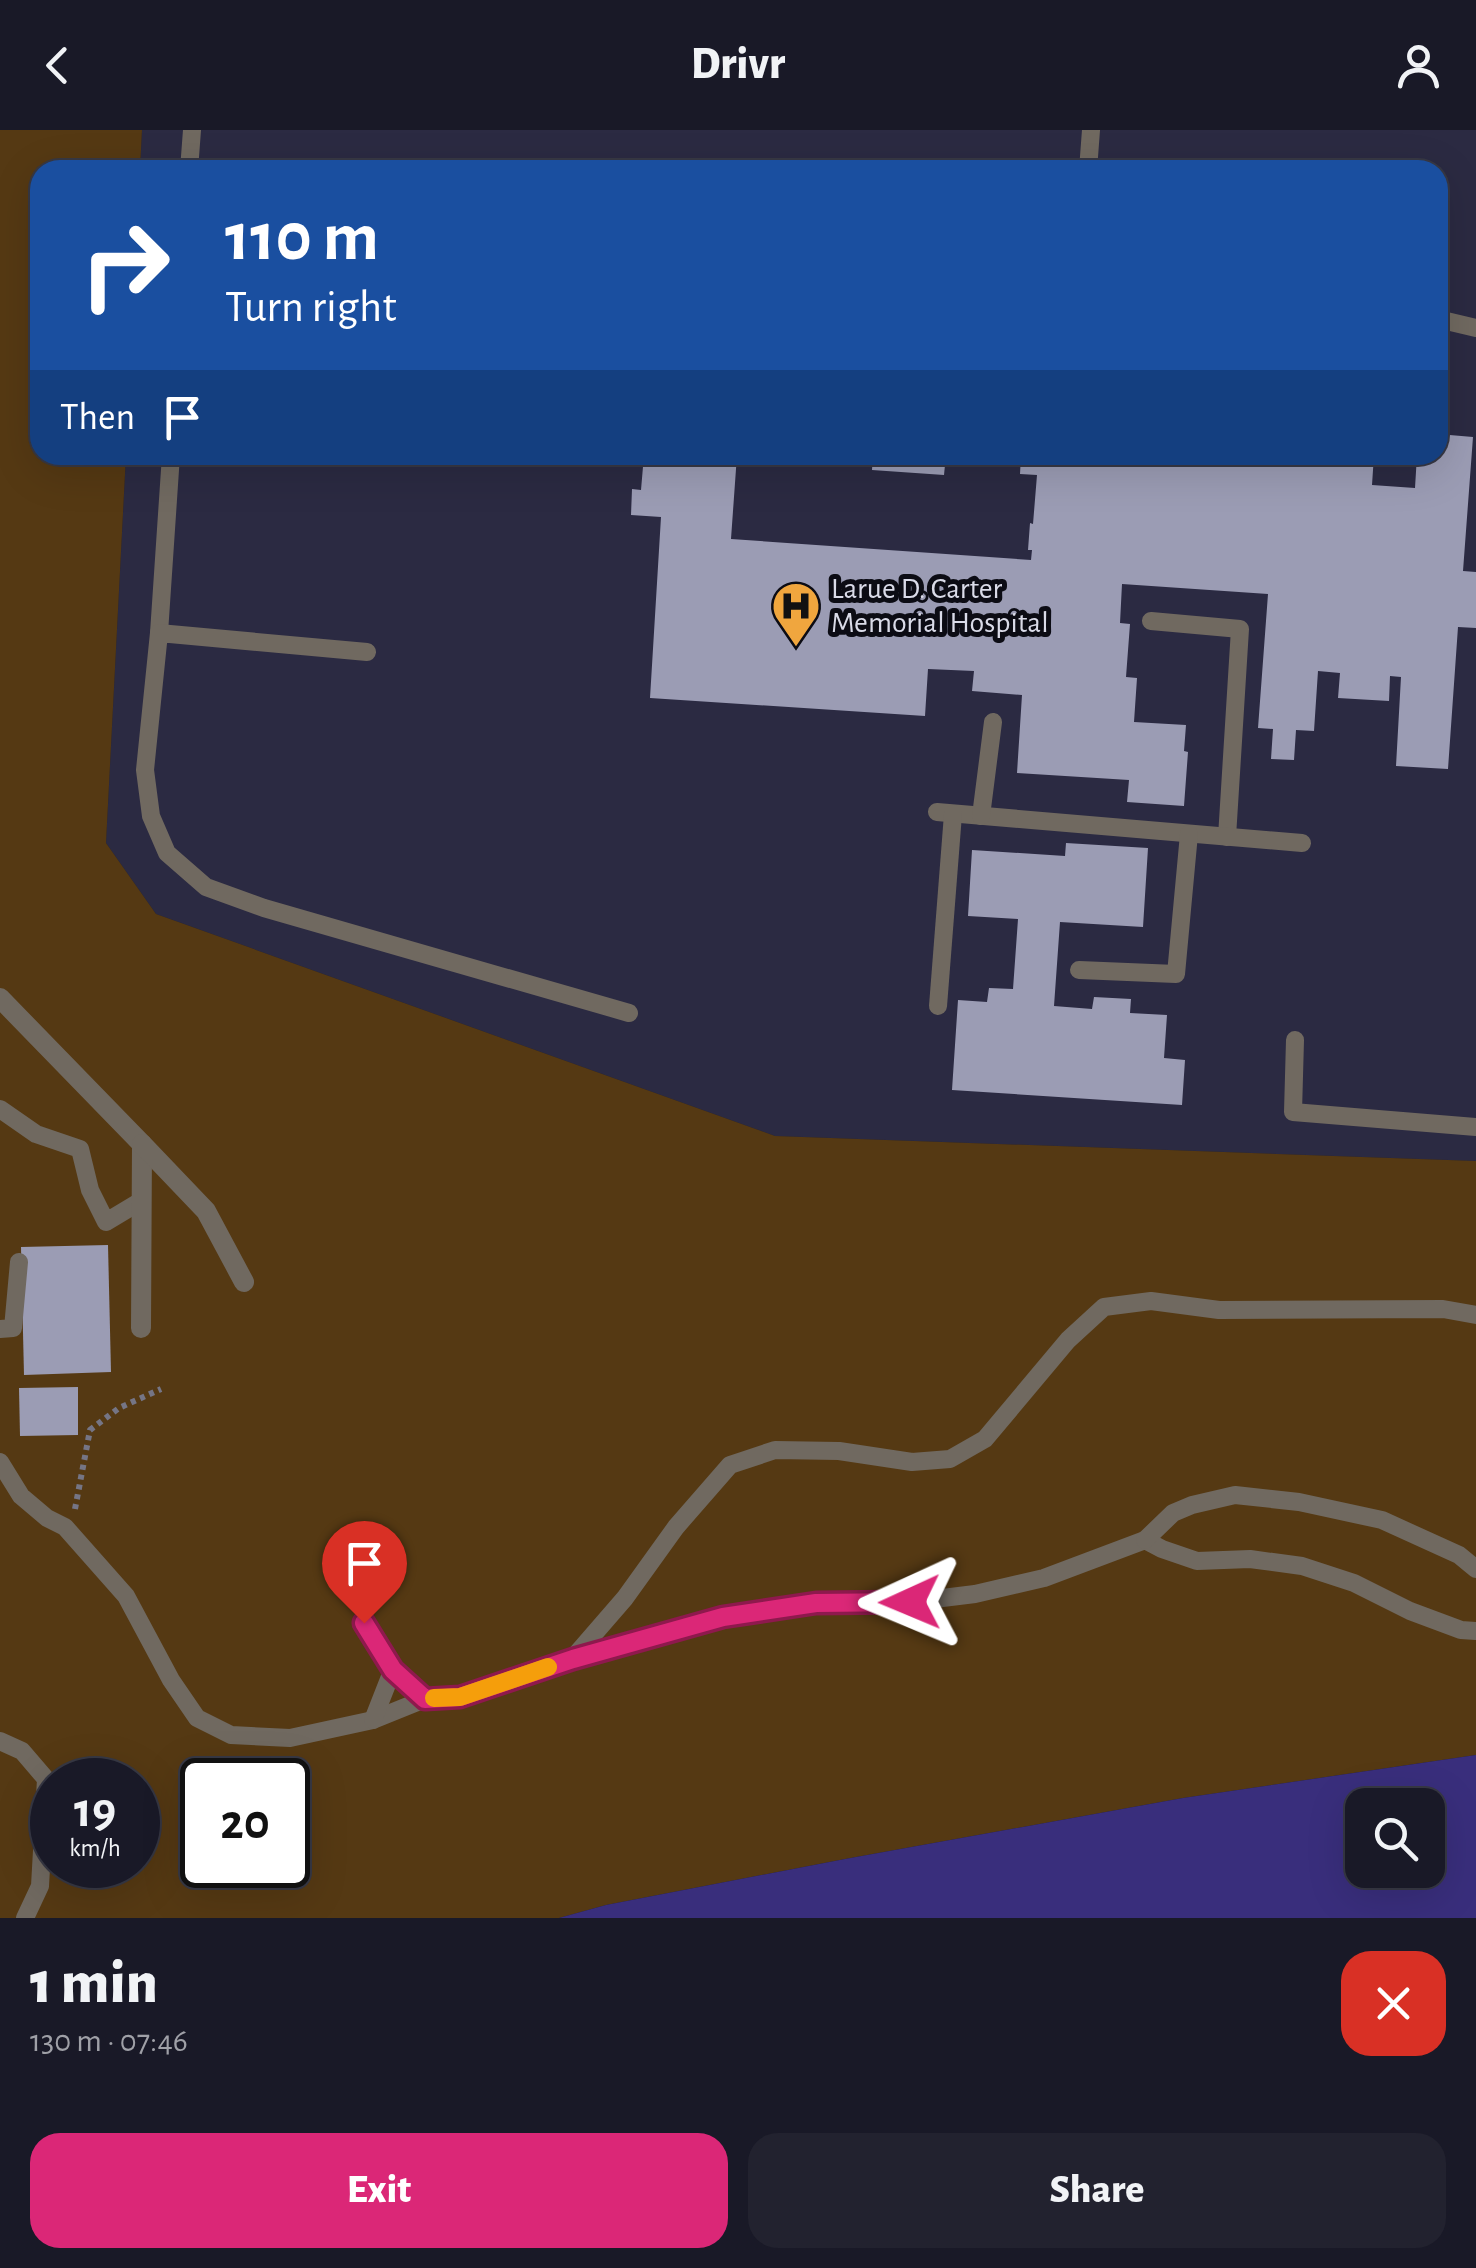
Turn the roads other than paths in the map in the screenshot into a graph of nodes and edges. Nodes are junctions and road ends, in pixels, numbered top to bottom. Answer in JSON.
{"nodes":[{"id":1,"x":192,"y":130,"type":"edge"},
{"id":2,"x":1091,"y":130,"type":"edge"},
{"id":3,"x":190,"y":160,"type":"edge"},
{"id":4,"x":1089,"y":160,"type":"edge"},
{"id":5,"x":1448,"y":321,"type":"edge"},
{"id":6,"x":1476,"y":328,"type":"edge"},
{"id":7,"x":170,"y":465,"type":"edge"},
{"id":8,"x":1151,"y":621,"type":"dead end"},
{"id":9,"x":160,"y":634,"type":"junction"},
{"id":10,"x":367,"y":652,"type":"dead end"},
{"id":11,"x":993,"y":722,"type":"dead end"},
{"id":12,"x":982,"y":816,"type":"junction"},
{"id":13,"x":1189,"y":834,"type":"junction"},
{"id":14,"x":1228,"y":837,"type":"junction"},
{"id":15,"x":1302,"y":843,"type":"dead end"},
{"id":16,"x":1079,"y":970,"type":"dead end"},
{"id":17,"x":0,"y":998,"type":"edge"},
{"id":18,"x":938,"y":1006,"type":"dead end"},
{"id":19,"x":629,"y":1013,"type":"dead end"},
{"id":20,"x":1296,"y":1040,"type":"dead end"},
{"id":21,"x":0,"y":1109,"type":"edge"},
{"id":22,"x":1476,"y":1127,"type":"edge"},
{"id":23,"x":142,"y":1144,"type":"junction"},
{"id":24,"x":141,"y":1201,"type":"junction"},
{"id":25,"x":19,"y":1262,"type":"dead end"},
{"id":26,"x":244,"y":1282,"type":"dead end"},
{"id":27,"x":1476,"y":1315,"type":"edge"},
{"id":28,"x":142,"y":1328,"type":"dead end"},
{"id":29,"x":0,"y":1329,"type":"edge"},
{"id":30,"x":0,"y":1462,"type":"edge"},
{"id":31,"x":1144,"y":1540,"type":"junction"},
{"id":32,"x":1476,"y":1569,"type":"edge"},
{"id":33,"x":364,"y":1623,"type":"dead end"},
{"id":34,"x":1476,"y":1630,"type":"edge"},
{"id":35,"x":573,"y":1659,"type":"junction"},
{"id":36,"x":393,"y":1670,"type":"junction"},
{"id":37,"x":425,"y":1699,"type":"junction"},
{"id":38,"x":373,"y":1720,"type":"junction"},
{"id":39,"x":0,"y":1741,"type":"edge"},
{"id":40,"x":24,"y":1918,"type":"edge"}],
"edges":[{"from":1,"to":3,"type":"lane"},
{"from":2,"to":4,"type":"lane"},
{"from":5,"to":6,"type":"lane"},
{"from":7,"to":9,"type":"lane"},
{"from":8,"to":14,"type":"lane"},
{"from":9,"to":10,"type":"lane"},
{"from":9,"to":19,"type":"lane"},
{"from":11,"to":12,"type":"lane"},
{"from":12,"to":13,"type":"lane"},
{"from":12,"to":18,"type":"lane"},
{"from":13,"to":14,"type":"lane"},
{"from":13,"to":16,"type":"lane"},
{"from":14,"to":15,"type":"lane"},
{"from":17,"to":23,"type":"street"},
{"from":20,"to":22,"type":"lane"},
{"from":21,"to":24,"type":"lane"},
{"from":23,"to":24,"type":"street"},
{"from":23,"to":26,"type":"street"},
{"from":24,"to":28,"type":"street"},
{"from":25,"to":29,"type":"lane"},
{"from":27,"to":35,"type":"lane"},
{"from":30,"to":38,"type":"lane"},
{"from":31,"to":32,"type":"lane"},
{"from":31,"to":34,"type":"lane"},
{"from":31,"to":35,"type":"lane"},
{"from":33,"to":36,"type":"lane"},
{"from":35,"to":37,"type":"lane"},
{"from":36,"to":37,"type":"lane"},
{"from":36,"to":38,"type":"lane"},
{"from":37,"to":38,"type":"lane"},
{"from":39,"to":40,"type":"lane"}]}
